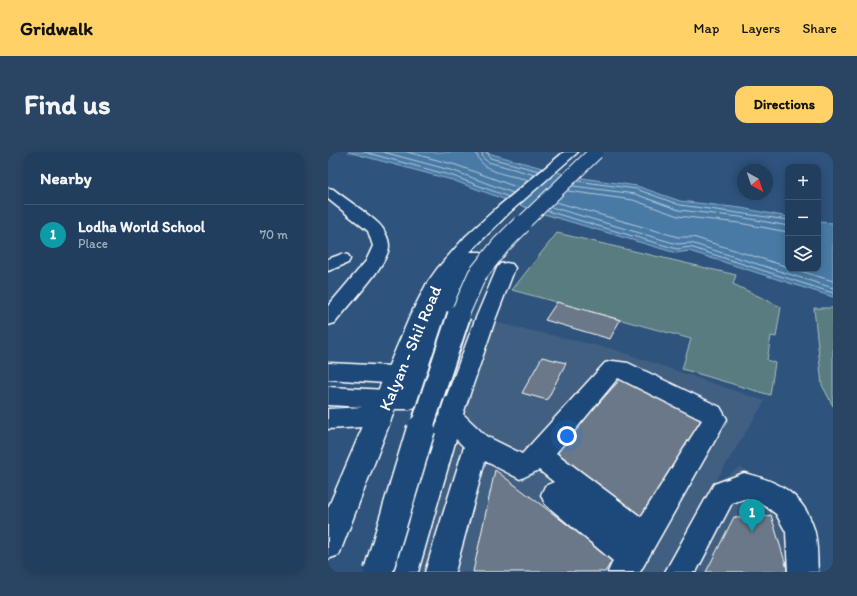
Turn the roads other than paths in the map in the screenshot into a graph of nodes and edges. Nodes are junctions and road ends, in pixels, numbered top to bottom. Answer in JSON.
{"nodes":[{"id":1,"x":572,"y":152,"type":"edge"},
{"id":2,"x":585,"y":152,"type":"edge"},
{"id":3,"x":596,"y":152,"type":"edge"},
{"id":4,"x":328,"y":192,"type":"edge"},
{"id":5,"x":328,"y":209,"type":"edge"},
{"id":6,"x":491,"y":231,"type":"junction"},
{"id":7,"x":380,"y":240,"type":"junction"},
{"id":8,"x":506,"y":268,"type":"dead end"},
{"id":9,"x":328,"y":318,"type":"edge"},
{"id":10,"x":328,"y":371,"type":"edge"},
{"id":11,"x":396,"y":374,"type":"junction"},
{"id":12,"x":419,"y":390,"type":"junction"},
{"id":13,"x":328,"y":396,"type":"edge"},
{"id":14,"x":384,"y":408,"type":"junction"},
{"id":15,"x":451,"y":416,"type":"junction"},
{"id":16,"x":328,"y":419,"type":"edge"},
{"id":17,"x":477,"y":444,"type":"junction"},
{"id":18,"x":539,"y":455,"type":"junction"},
{"id":19,"x":554,"y":495,"type":"dead end"},
{"id":20,"x":328,"y":544,"type":"edge"},
{"id":21,"x":633,"y":556,"type":"edge"},
{"id":22,"x":378,"y":572,"type":"edge"},
{"id":23,"x":403,"y":572,"type":"edge"},
{"id":24,"x":440,"y":572,"type":"edge"},
{"id":25,"x":680,"y":572,"type":"edge"},
{"id":26,"x":803,"y":572,"type":"edge"}],
"edges":[{"from":1,"to":6,"type":"main road","name":"Kalyan - Shil Road"},
{"from":2,"to":6,"type":"main road","name":"Kalyan - Shil Road"},
{"from":3,"to":22,"type":"main road","bridge":true},
{"from":4,"to":7,"type":"street"},
{"from":5,"to":7,"type":"street"},
{"from":6,"to":11,"type":"main road","name":"Kalyan - Shil Road"},
{"from":6,"to":12,"type":"main road","name":"Kalyan - Shil Road"},
{"from":7,"to":9,"type":"street"},
{"from":8,"to":15,"type":"street"},
{"from":10,"to":11,"type":"street"},
{"from":11,"to":12,"type":"street"},
{"from":11,"to":14,"type":"main road","name":"Kalyan - Shil Road"},
{"from":12,"to":14,"type":"main road"},
{"from":12,"to":15,"type":"street"},
{"from":13,"to":14,"type":"street"},
{"from":14,"to":16,"type":"street"},
{"from":14,"to":20,"type":"main road","name":"Kalyan - Shil Road"},
{"from":15,"to":17,"type":"street"},
{"from":15,"to":23,"type":"street"},
{"from":17,"to":18,"type":"street"},
{"from":17,"to":24,"type":"street"},
{"from":18,"to":21,"type":"street"},
{"from":18,"to":21,"type":"street"},
{"from":19,"to":21,"type":"street"},
{"from":25,"to":26,"type":"street"}]}
